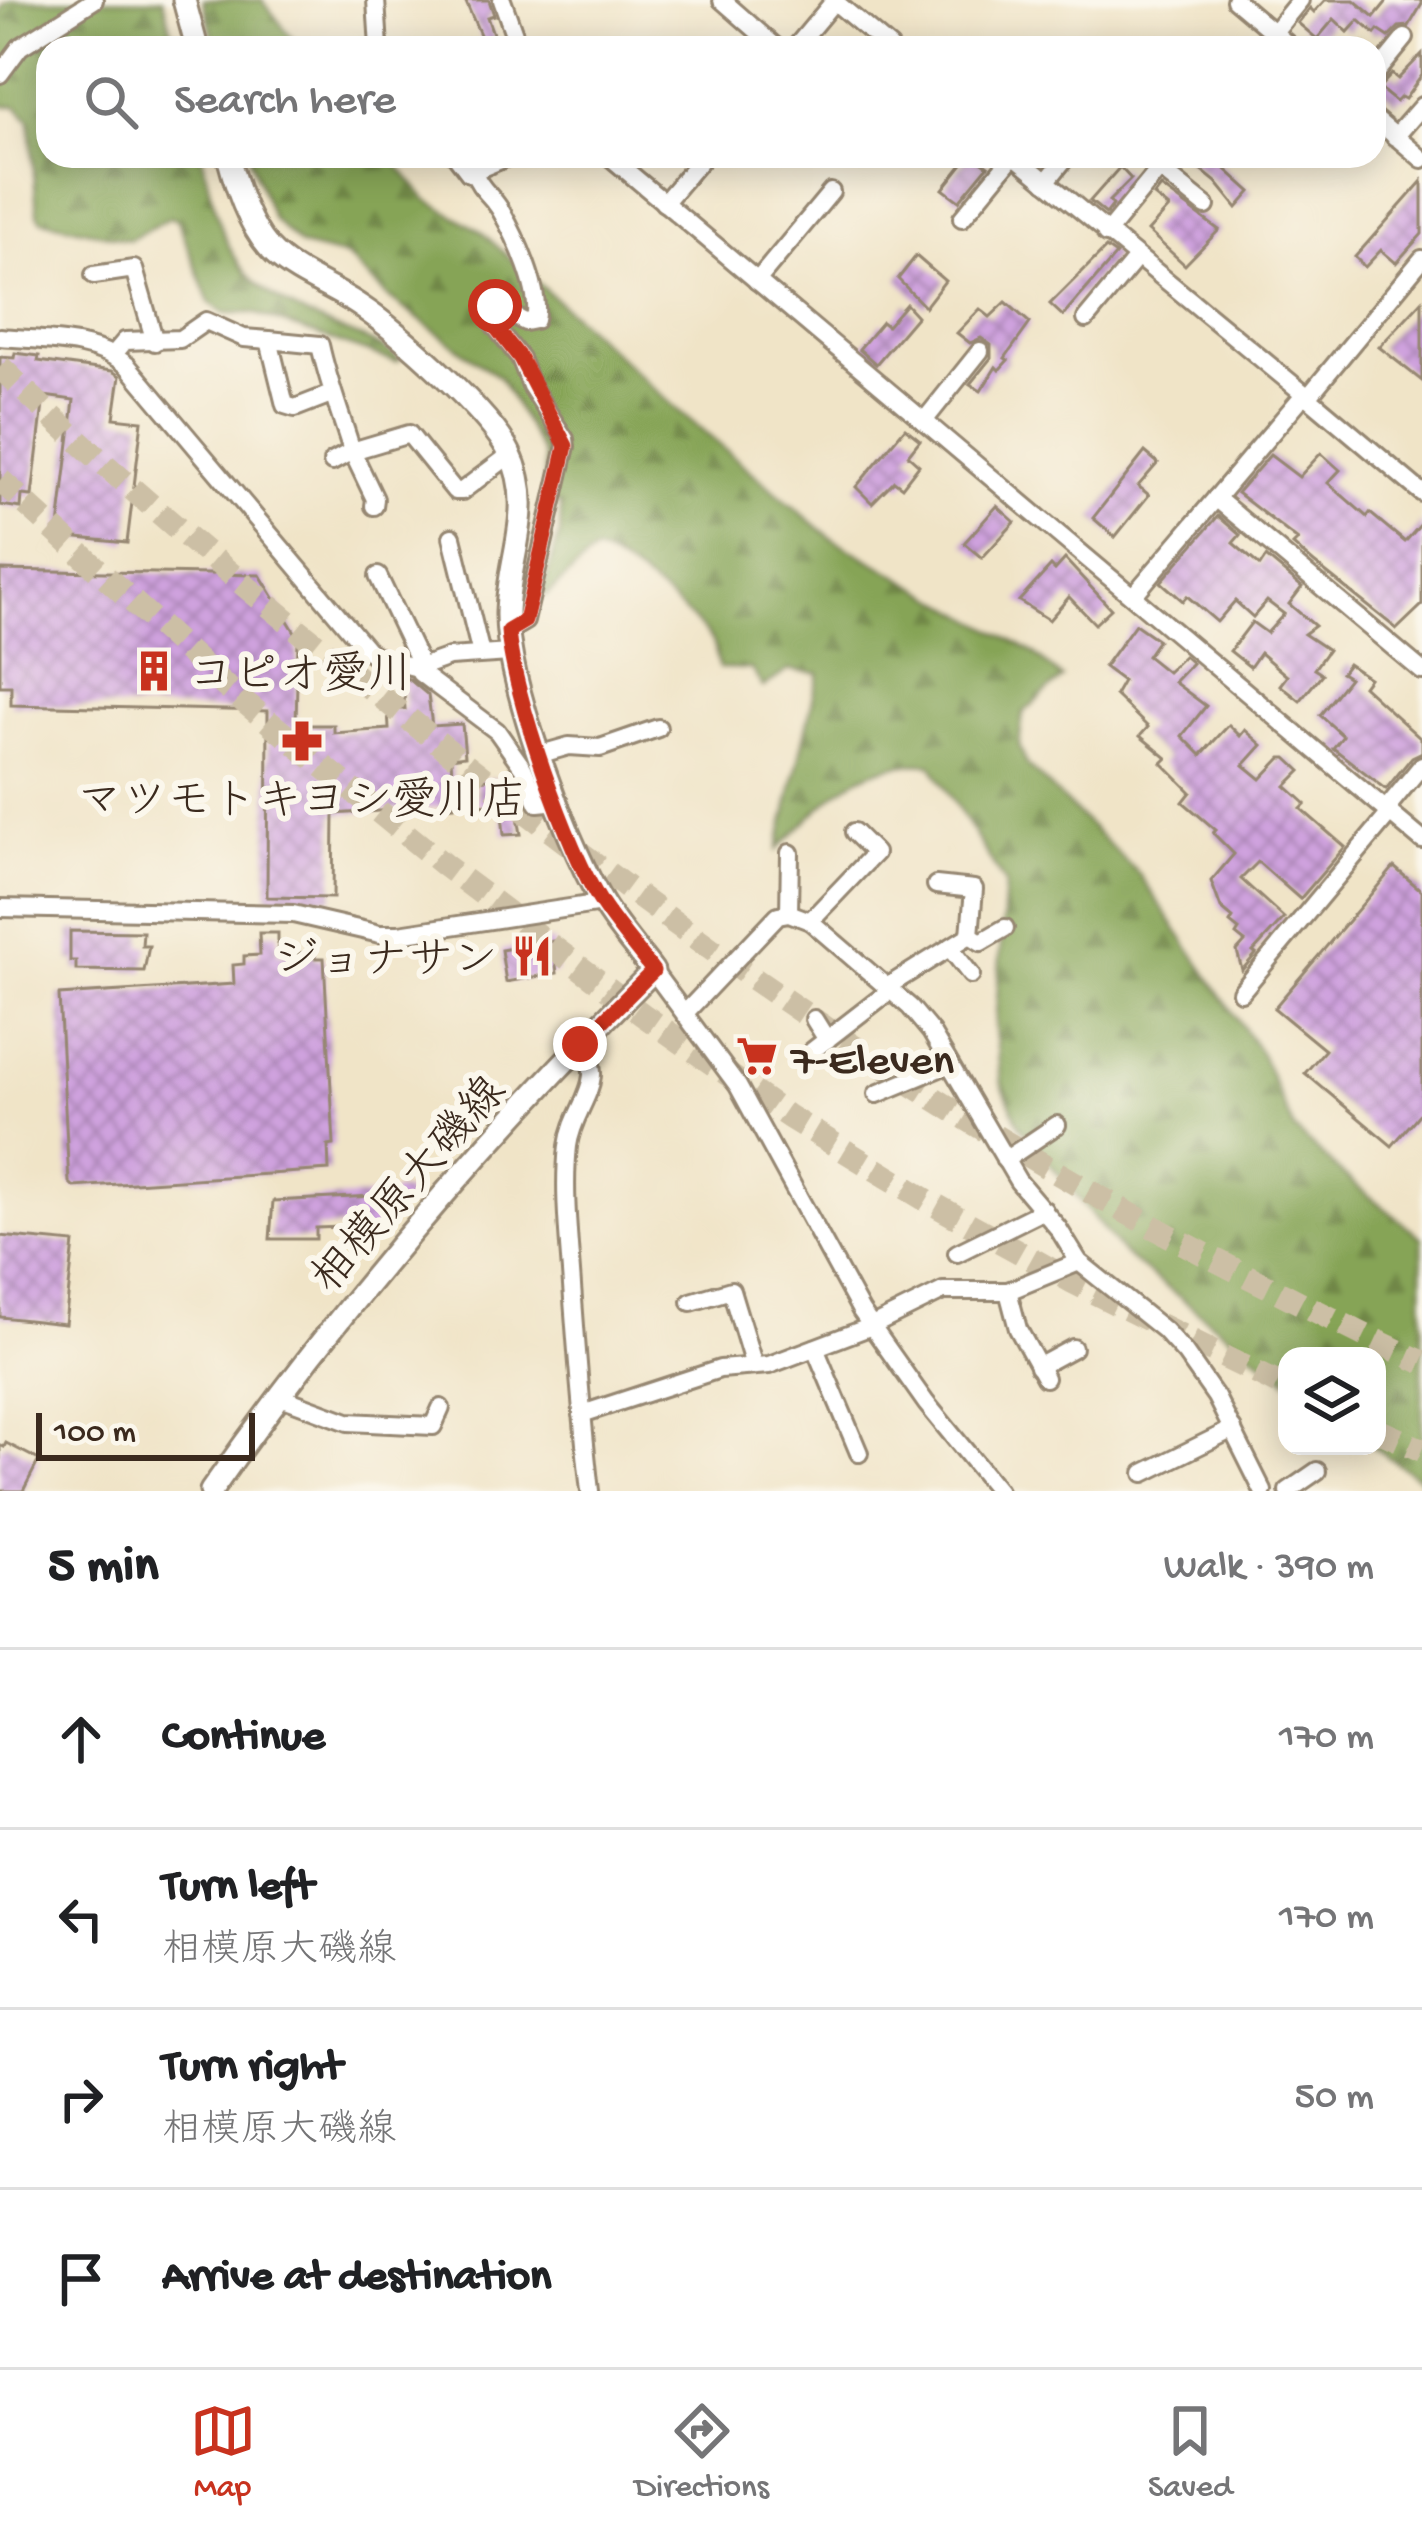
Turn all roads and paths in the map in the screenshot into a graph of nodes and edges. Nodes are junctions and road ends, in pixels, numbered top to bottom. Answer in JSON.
{"nodes":[{"id":1,"x":94,"y":0,"type":"edge"},
{"id":2,"x":184,"y":0,"type":"edge"},
{"id":3,"x":376,"y":0,"type":"edge"},
{"id":4,"x":502,"y":0,"type":"edge"},
{"id":5,"x":722,"y":0,"type":"edge"},
{"id":6,"x":1235,"y":0,"type":"edge"},
{"id":7,"x":1300,"y":0,"type":"edge"},
{"id":8,"x":835,"y":1,"type":"edge"},
{"id":9,"x":1274,"y":32,"type":"junction"},
{"id":10,"x":37,"y":36,"type":"edge"},
{"id":11,"x":194,"y":36,"type":"edge"},
{"id":12,"x":379,"y":36,"type":"edge"},
{"id":13,"x":515,"y":36,"type":"edge"},
{"id":14,"x":763,"y":36,"type":"edge"},
{"id":15,"x":805,"y":36,"type":"edge"},
{"id":16,"x":876,"y":36,"type":"edge"},
{"id":17,"x":1271,"y":36,"type":"edge"},
{"id":18,"x":1278,"y":36,"type":"edge"},
{"id":19,"x":36,"y":37,"type":"edge"},
{"id":20,"x":1405,"y":38,"type":"dead end"},
{"id":21,"x":1386,"y":61,"type":"edge"},
{"id":22,"x":0,"y":74,"type":"edge"},
{"id":23,"x":1422,"y":106,"type":"edge"},
{"id":24,"x":1386,"y":128,"type":"edge"},
{"id":25,"x":1395,"y":136,"type":"junction"},
{"id":26,"x":1422,"y":159,"type":"edge"},
{"id":27,"x":231,"y":168,"type":"edge"},
{"id":28,"x":465,"y":168,"type":"edge"},
{"id":29,"x":483,"y":168,"type":"edge"},
{"id":30,"x":623,"y":168,"type":"edge"},
{"id":31,"x":694,"y":168,"type":"edge"},
{"id":32,"x":1004,"y":168,"type":"edge"},
{"id":33,"x":1029,"y":168,"type":"edge"},
{"id":34,"x":1057,"y":168,"type":"edge"},
{"id":35,"x":1160,"y":168,"type":"edge"},
{"id":36,"x":1170,"y":168,"type":"edge"},
{"id":37,"x":474,"y":172,"type":"junction"},
{"id":38,"x":1046,"y":182,"type":"junction"},
{"id":39,"x":831,"y":192,"type":"dead end"},
{"id":40,"x":664,"y":203,"type":"junction"},
{"id":41,"x":1205,"y":206,"type":"dead end"},
{"id":42,"x":962,"y":218,"type":"dead end"},
{"id":43,"x":1106,"y":234,"type":"junction"},
{"id":44,"x":1136,"y":259,"type":"junction"},
{"id":45,"x":1422,"y":259,"type":"edge"},
{"id":46,"x":94,"y":275,"type":"dead end"},
{"id":47,"x":757,"y":280,"type":"junction"},
{"id":48,"x":1086,"y":319,"type":"dead end"},
{"id":49,"x":0,"y":337,"type":"edge"},
{"id":50,"x":269,"y":340,"type":"junction"},
{"id":51,"x":155,"y":343,"type":"junction"},
{"id":52,"x":114,"y":354,"type":"junction"},
{"id":53,"x":972,"y":355,"type":"dead end"},
{"id":54,"x":331,"y":394,"type":"junction"},
{"id":55,"x":1308,"y":397,"type":"junction"},
{"id":56,"x":923,"y":421,"type":"junction"},
{"id":57,"x":352,"y":451,"type":"junction"},
{"id":58,"x":511,"y":454,"type":"junction"},
{"id":59,"x":332,"y":461,"type":"dead end"},
{"id":60,"x":1422,"y":493,"type":"edge"},
{"id":61,"x":1216,"y":498,"type":"junction"},
{"id":62,"x":374,"y":506,"type":"dead end"},
{"id":63,"x":452,"y":537,"type":"dead end"},
{"id":64,"x":378,"y":576,"type":"dead end"},
{"id":65,"x":1133,"y":596,"type":"junction"},
{"id":66,"x":509,"y":642,"type":"junction"},
{"id":67,"x":481,"y":654,"type":"junction"},
{"id":68,"x":419,"y":667,"type":"junction"},
{"id":69,"x":1422,"y":671,"type":"edge"},
{"id":70,"x":658,"y":728,"type":"dead end"},
{"id":71,"x":541,"y":754,"type":"junction"},
{"id":72,"x":1422,"y":765,"type":"edge"},
{"id":73,"x":558,"y":801,"type":"junction"},
{"id":74,"x":1390,"y":813,"type":"junction"},
{"id":75,"x":854,"y":832,"type":"dead end"},
{"id":76,"x":1422,"y":840,"type":"edge"},
{"id":77,"x":790,"y":853,"type":"dead end"},
{"id":78,"x":936,"y":885,"type":"dead end"},
{"id":79,"x":602,"y":903,"type":"junction"},
{"id":80,"x":0,"y":908,"type":"edge"},
{"id":81,"x":789,"y":913,"type":"junction"},
{"id":82,"x":811,"y":921,"type":"junction"},
{"id":83,"x":1004,"y":928,"type":"dead end"},
{"id":84,"x":970,"y":935,"type":"junction"},
{"id":85,"x":950,"y":948,"type":"junction"},
{"id":86,"x":653,"y":971,"type":"junction"},
{"id":87,"x":971,"y":975,"type":"dead end"},
{"id":88,"x":890,"y":988,"type":"junction"},
{"id":89,"x":1240,"y":992,"type":"dead end"},
{"id":90,"x":686,"y":1012,"type":"junction"},
{"id":91,"x":814,"y":1018,"type":"dead end"},
{"id":92,"x":580,"y":1044,"type":"junction"},
{"id":93,"x":949,"y":1064,"type":"junction"},
{"id":94,"x":877,"y":1094,"type":"dead end"},
{"id":95,"x":1058,"y":1125,"type":"dead end"},
{"id":96,"x":1005,"y":1160,"type":"junction"},
{"id":97,"x":1043,"y":1210,"type":"junction"},
{"id":98,"x":957,"y":1253,"type":"dead end"},
{"id":99,"x":1078,"y":1262,"type":"junction"},
{"id":100,"x":1008,"y":1291,"type":"junction"},
{"id":101,"x":691,"y":1302,"type":"dead end"},
{"id":102,"x":872,"y":1326,"type":"junction"},
{"id":103,"x":815,"y":1348,"type":"junction"},
{"id":104,"x":1073,"y":1348,"type":"dead end"},
{"id":105,"x":754,"y":1366,"type":"junction"},
{"id":106,"x":278,"y":1396,"type":"junction"},
{"id":107,"x":441,"y":1408,"type":"dead end"},
{"id":108,"x":582,"y":1414,"type":"junction"},
{"id":109,"x":1233,"y":1429,"type":"junction"},
{"id":110,"x":860,"y":1453,"type":"dead end"},
{"id":111,"x":1317,"y":1471,"type":"dead end"},
{"id":112,"x":1144,"y":1473,"type":"dead end"},
{"id":113,"x":211,"y":1491,"type":"edge"},
{"id":114,"x":590,"y":1491,"type":"edge"},
{"id":115,"x":998,"y":1491,"type":"edge"},
{"id":116,"x":1263,"y":1491,"type":"edge"},
{"id":117,"x":1288,"y":1491,"type":"edge"}],
"edges":[{"from":1,"to":10,"type":"street"},
{"from":2,"to":11,"type":"main road"},
{"from":3,"to":12,"type":"street"},
{"from":4,"to":13,"type":"street"},
{"from":5,"to":14,"type":"street"},
{"from":6,"to":9,"type":"street"},
{"from":7,"to":9,"type":"street"},
{"from":8,"to":15,"type":"street"},
{"from":8,"to":16,"type":"street"},
{"from":9,"to":17,"type":"street"},
{"from":9,"to":18,"type":"street"},
{"from":19,"to":22,"type":"street"},
{"from":20,"to":21,"type":"street"},
{"from":23,"to":25,"type":"street"},
{"from":24,"to":25,"type":"street"},
{"from":25,"to":26,"type":"street"},
{"from":27,"to":58,"type":"main road"},
{"from":28,"to":37,"type":"street"},
{"from":29,"to":37,"type":"street"},
{"from":30,"to":40,"type":"street"},
{"from":31,"to":40,"type":"street"},
{"from":32,"to":42,"type":"street"},
{"from":33,"to":38,"type":"street"},
{"from":34,"to":38,"type":"street"},
{"from":35,"to":43,"type":"street"},
{"from":36,"to":41,"type":"street"},
{"from":37,"to":66,"type":"street"},
{"from":38,"to":43,"type":"street"},
{"from":39,"to":47,"type":"street"},
{"from":40,"to":47,"type":"street"},
{"from":43,"to":44,"type":"street"},
{"from":44,"to":48,"type":"street"},
{"from":44,"to":55,"type":"street"},
{"from":45,"to":55,"type":"street"},
{"from":46,"to":51,"type":"street"},
{"from":47,"to":56,"type":"street"},
{"from":49,"to":52,"type":"street"},
{"from":50,"to":51,"type":"street"},
{"from":50,"to":54,"type":"street"},
{"from":50,"to":54,"type":"street"},
{"from":51,"to":52,"type":"street"},
{"from":52,"to":68,"type":"street"},
{"from":53,"to":56,"type":"street"},
{"from":54,"to":57,"type":"street"},
{"from":55,"to":60,"type":"street"},
{"from":55,"to":61,"type":"street"},
{"from":56,"to":65,"type":"street"},
{"from":57,"to":58,"type":"street"},
{"from":57,"to":59,"type":"street"},
{"from":57,"to":62,"type":"street"},
{"from":58,"to":66,"type":"main road"},
{"from":61,"to":65,"type":"street"},
{"from":61,"to":69,"type":"street"},
{"from":63,"to":67,"type":"street"},
{"from":64,"to":68,"type":"street"},
{"from":65,"to":74,"type":"street"},
{"from":66,"to":67,"type":"street"},
{"from":66,"to":71,"type":"main road"},
{"from":67,"to":68,"type":"street"},
{"from":68,"to":73,"type":"street"},
{"from":70,"to":71,"type":"street"},
{"from":71,"to":73,"type":"main road"},
{"from":72,"to":74,"type":"street"},
{"from":73,"to":79,"type":"main road"},
{"from":74,"to":76,"type":"street"},
{"from":74,"to":89,"type":"street"},
{"from":75,"to":82,"type":"street"},
{"from":77,"to":81,"type":"street"},
{"from":78,"to":84,"type":"street"},
{"from":79,"to":80,"type":"street"},
{"from":79,"to":86,"type":"main road"},
{"from":81,"to":82,"type":"street"},
{"from":81,"to":90,"type":"street"},
{"from":82,"to":88,"type":"street"},
{"from":83,"to":84,"type":"street"},
{"from":84,"to":85,"type":"street"},
{"from":85,"to":87,"type":"street"},
{"from":85,"to":88,"type":"street"},
{"from":86,"to":90,"type":"street"},
{"from":86,"to":92,"type":"main road","name":"相模原大磯線"},
{"from":88,"to":91,"type":"street"},
{"from":88,"to":93,"type":"street"},
{"from":90,"to":102,"type":"street"},
{"from":92,"to":106,"type":"main road","name":"相模原大磯線"},
{"from":92,"to":108,"type":"street"},
{"from":93,"to":94,"type":"street"},
{"from":93,"to":96,"type":"street"},
{"from":95,"to":96,"type":"street"},
{"from":96,"to":97,"type":"street"},
{"from":97,"to":98,"type":"street"},
{"from":97,"to":99,"type":"street"},
{"from":99,"to":100,"type":"street"},
{"from":99,"to":109,"type":"street"},
{"from":100,"to":102,"type":"street"},
{"from":100,"to":104,"type":"street"},
{"from":101,"to":105,"type":"street"},
{"from":102,"to":103,"type":"street"},
{"from":102,"to":115,"type":"street"},
{"from":103,"to":105,"type":"street"},
{"from":103,"to":110,"type":"street"},
{"from":105,"to":108,"type":"street"},
{"from":106,"to":107,"type":"street"},
{"from":106,"to":113,"type":"main road","name":"相模原大磯線"},
{"from":108,"to":114,"type":"street"},
{"from":109,"to":112,"type":"street"},
{"from":109,"to":116,"type":"street"},
{"from":111,"to":117,"type":"street"}]}
